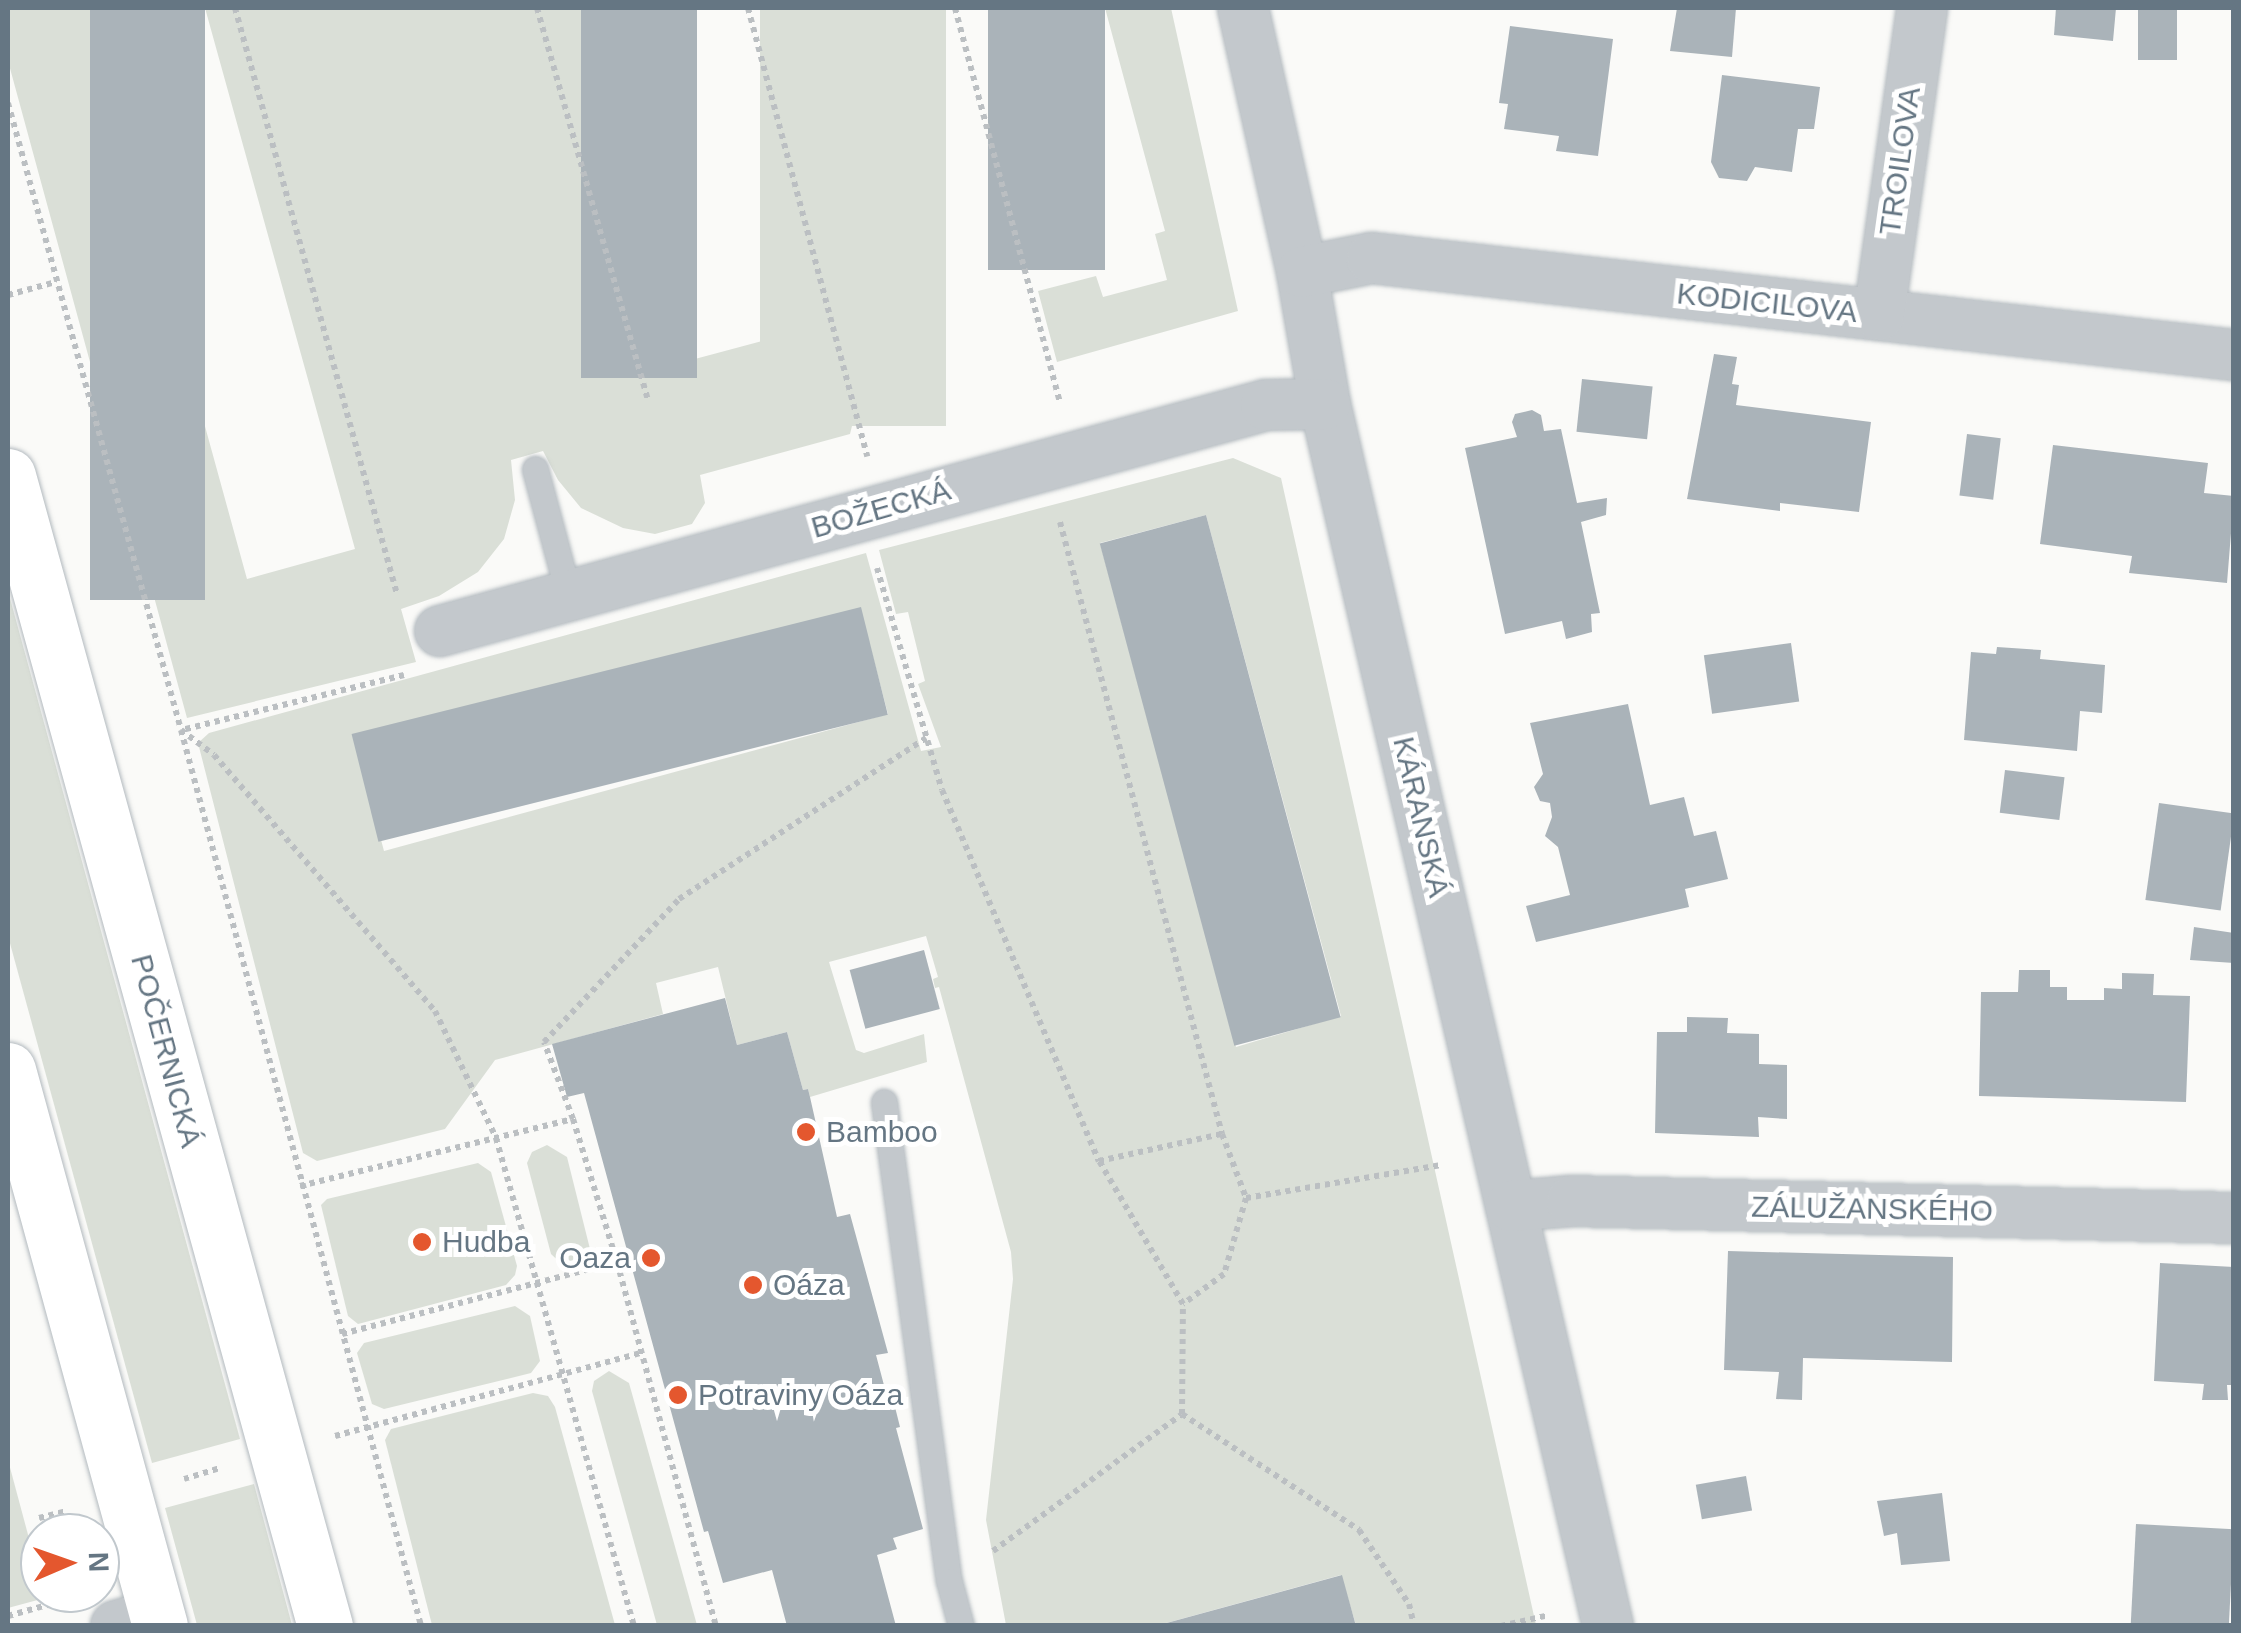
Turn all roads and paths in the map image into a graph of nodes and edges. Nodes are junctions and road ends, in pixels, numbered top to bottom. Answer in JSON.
{"nodes":[{"id":1,"x":235,"y":8,"type":"edge"},
{"id":2,"x":537,"y":8,"type":"edge"},
{"id":3,"x":748,"y":8,"type":"edge"},
{"id":4,"x":955,"y":8,"type":"edge"},
{"id":5,"x":1243,"y":8,"type":"edge"},
{"id":6,"x":1922,"y":8,"type":"edge"},
{"id":7,"x":8,"y":104,"type":"edge"},
{"id":8,"x":1302,"y":272,"type":"junction"},
{"id":9,"x":56,"y":282,"type":"junction"},
{"id":10,"x":8,"y":295,"type":"edge"},
{"id":11,"x":1879,"y":315,"type":"junction"},
{"id":12,"x":2234,"y":354,"type":"edge"},
{"id":13,"x":648,"y":399,"type":"dead end"},
{"id":14,"x":1326,"y":404,"type":"junction"},
{"id":15,"x":1059,"y":459,"type":"junction"},
{"id":16,"x":535,"y":470,"type":"dead end"},
{"id":17,"x":8,"y":476,"type":"edge"},
{"id":18,"x":871,"y":511,"type":"junction"},
{"id":19,"x":569,"y":596,"type":"junction"},
{"id":20,"x":399,"y":603,"type":"dead end"},
{"id":21,"x":440,"y":631,"type":"joint"},
{"id":22,"x":182,"y":730,"type":"junction"},
{"id":23,"x":926,"y":738,"type":"junction"},
{"id":24,"x":8,"y":1070,"type":"edge"},
{"id":25,"x":884,"y":1102,"type":"dead end"},
{"id":26,"x":573,"y":1119,"type":"junction"},
{"id":27,"x":1222,"y":1134,"type":"junction"},
{"id":28,"x":496,"y":1138,"type":"junction"},
{"id":29,"x":1100,"y":1161,"type":"junction"},
{"id":30,"x":1447,"y":1164,"type":"dead end"},
{"id":31,"x":300,"y":1186,"type":"junction"},
{"id":32,"x":1246,"y":1198,"type":"junction"},
{"id":33,"x":1511,"y":1206,"type":"junction"},
{"id":34,"x":2234,"y":1218,"type":"edge"},
{"id":35,"x":617,"y":1262,"type":"junction"},
{"id":36,"x":538,"y":1282,"type":"junction"},
{"id":37,"x":1182,"y":1304,"type":"junction"},
{"id":38,"x":342,"y":1334,"type":"junction"},
{"id":39,"x":642,"y":1353,"type":"junction"},
{"id":40,"x":564,"y":1373,"type":"junction"},
{"id":41,"x":1182,"y":1414,"type":"junction"},
{"id":42,"x":367,"y":1426,"type":"junction"},
{"id":43,"x":332,"y":1436,"type":"dead end"},
{"id":44,"x":230,"y":1465,"type":"dead end"},
{"id":45,"x":176,"y":1481,"type":"dead end"},
{"id":46,"x":949,"y":1581,"type":"junction"},
{"id":47,"x":144,"y":1622,"type":"edge"},
{"id":48,"x":324,"y":1626,"type":"edge"},
{"id":49,"x":421,"y":1626,"type":"edge"},
{"id":50,"x":634,"y":1626,"type":"edge"},
{"id":51,"x":716,"y":1626,"type":"edge"},
{"id":52,"x":962,"y":1626,"type":"edge"},
{"id":53,"x":1414,"y":1626,"type":"edge"},
{"id":54,"x":1608,"y":1626,"type":"edge"}],
"edges":[{"from":1,"to":20,"type":"path"},
{"from":2,"to":13,"type":"path"},
{"from":3,"to":18,"type":"path"},
{"from":4,"to":15,"type":"path"},
{"from":5,"to":8,"type":"street","name":"KÁRANSKÁ"},
{"from":6,"to":11,"type":"street","name":"TROILOVA"},
{"from":7,"to":9,"type":"path"},
{"from":8,"to":11,"type":"street","name":"KODICILOVA"},
{"from":8,"to":14,"type":"street","name":"KÁRANSKÁ"},
{"from":9,"to":10,"type":"path"},
{"from":9,"to":22,"type":"path"},
{"from":11,"to":12,"type":"street","name":"KODICILOVA"},
{"from":14,"to":15,"type":"street","name":"BOŽECKÁ"},
{"from":14,"to":33,"type":"street","name":"KÁRANSKÁ"},
{"from":15,"to":18,"type":"street","name":"BOŽECKÁ"},
{"from":15,"to":27,"type":"path"},
{"from":16,"to":19,"type":"lane"},
{"from":17,"to":48,"type":"street","name":"POČERNICKÁ"},
{"from":18,"to":19,"type":"street","name":"BOŽECKÁ"},
{"from":18,"to":23,"type":"path"},
{"from":19,"to":21,"type":"street","name":"BOŽECKÁ"},
{"from":21,"to":22,"type":"path"},
{"from":22,"to":28,"type":"path"},
{"from":22,"to":31,"type":"path"},
{"from":23,"to":26,"type":"path"},
{"from":23,"to":29,"type":"path"},
{"from":24,"to":47,"type":"street"},
{"from":25,"to":46,"type":"lane"},
{"from":26,"to":28,"type":"path"},
{"from":26,"to":35,"type":"path"},
{"from":27,"to":29,"type":"path"},
{"from":27,"to":32,"type":"path"},
{"from":28,"to":31,"type":"path"},
{"from":28,"to":36,"type":"path"},
{"from":29,"to":37,"type":"path"},
{"from":30,"to":32,"type":"path"},
{"from":31,"to":38,"type":"path"},
{"from":32,"to":37,"type":"path"},
{"from":33,"to":34,"type":"street","name":"ZÁLUŽANSKÉHO"},
{"from":33,"to":54,"type":"street","name":"KÁRANSKÁ"},
{"from":35,"to":36,"type":"path"},
{"from":35,"to":39,"type":"path"},
{"from":36,"to":38,"type":"path"},
{"from":36,"to":40,"type":"path"},
{"from":37,"to":41,"type":"path"},
{"from":38,"to":42,"type":"path"},
{"from":39,"to":40,"type":"path"},
{"from":39,"to":51,"type":"path"},
{"from":40,"to":42,"type":"path"},
{"from":40,"to":50,"type":"path"},
{"from":41,"to":46,"type":"path"},
{"from":41,"to":53,"type":"path"},
{"from":42,"to":43,"type":"path"},
{"from":42,"to":49,"type":"path"},
{"from":44,"to":45,"type":"path"},
{"from":46,"to":52,"type":"lane"}]}
